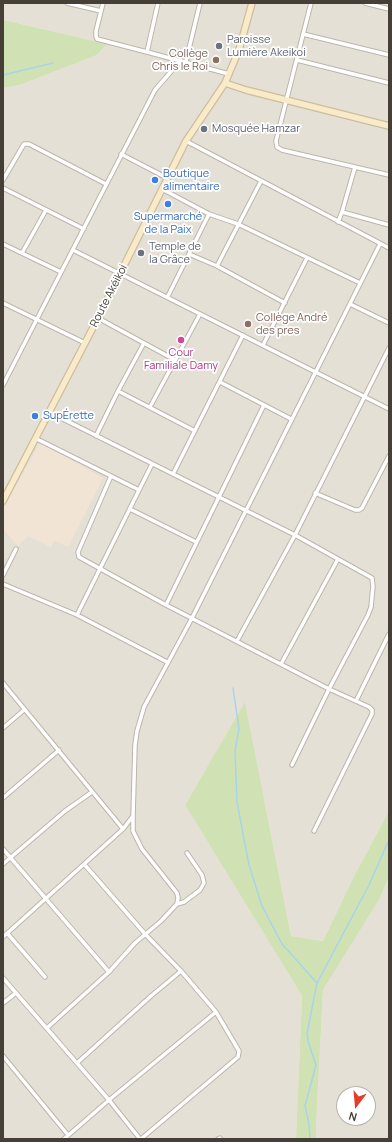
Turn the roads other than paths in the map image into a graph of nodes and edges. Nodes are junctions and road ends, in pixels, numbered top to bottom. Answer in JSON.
{"nodes":[{"id":1,"x":67,"y":3,"type":"edge"},
{"id":2,"x":103,"y":3,"type":"edge"},
{"id":3,"x":158,"y":3,"type":"edge"},
{"id":4,"x":200,"y":3,"type":"edge"},
{"id":5,"x":252,"y":3,"type":"edge"},
{"id":6,"x":311,"y":3,"type":"edge"},
{"id":7,"x":365,"y":3,"type":"edge"},
{"id":8,"x":389,"y":9,"type":"edge"},
{"id":9,"x":101,"y":11,"type":"junction"},
{"id":10,"x":304,"y":34,"type":"junction"},
{"id":11,"x":147,"y":52,"type":"junction"},
{"id":12,"x":389,"y":55,"type":"edge"},
{"id":13,"x":181,"y":60,"type":"junction"},
{"id":14,"x":297,"y":60,"type":"junction"},
{"id":15,"x":186,"y":61,"type":"junction"},
{"id":16,"x":229,"y":74,"type":"junction"},
{"id":17,"x":225,"y":83,"type":"junction"},
{"id":18,"x":389,"y":83,"type":"edge"},
{"id":19,"x":287,"y":100,"type":"junction"},
{"id":20,"x":389,"y":126,"type":"edge"},
{"id":21,"x":186,"y":141,"type":"junction"},
{"id":22,"x":122,"y":154,"type":"junction"},
{"id":23,"x":355,"y":167,"type":"junction"},
{"id":24,"x":389,"y":175,"type":"edge"},
{"id":25,"x":167,"y":178,"type":"junction"},
{"id":26,"x":3,"y":180,"type":"edge"},
{"id":27,"x":260,"y":181,"type":"junction"},
{"id":28,"x":106,"y":184,"type":"junction"},
{"id":29,"x":3,"y":188,"type":"edge"},
{"id":30,"x":162,"y":189,"type":"junction"},
{"id":31,"x":46,"y":210,"type":"junction"},
{"id":32,"x":342,"y":212,"type":"junction"},
{"id":33,"x":209,"y":214,"type":"junction"},
{"id":34,"x":338,"y":222,"type":"junction"},
{"id":35,"x":238,"y":224,"type":"junction"},
{"id":36,"x":389,"y":225,"type":"edge"},
{"id":37,"x":84,"y":229,"type":"junction"},
{"id":38,"x":3,"y":244,"type":"edge"},
{"id":39,"x":380,"y":244,"type":"junction"},
{"id":40,"x":389,"y":248,"type":"edge"},
{"id":41,"x":73,"y":250,"type":"junction"},
{"id":42,"x":22,"y":254,"type":"junction"},
{"id":43,"x":189,"y":254,"type":"junction"},
{"id":44,"x":307,"y":258,"type":"junction"},
{"id":45,"x":217,"y":266,"type":"junction"},
{"id":46,"x":61,"y":272,"type":"junction"},
{"id":47,"x":121,"y":273,"type":"junction"},
{"id":48,"x":360,"y":283,"type":"junction"},
{"id":49,"x":168,"y":296,"type":"junction"},
{"id":50,"x":3,"y":303,"type":"edge"},
{"id":51,"x":284,"y":303,"type":"junction"},
{"id":52,"x":350,"y":304,"type":"junction"},
{"id":53,"x":200,"y":314,"type":"junction"},
{"id":54,"x":98,"y":318,"type":"junction"},
{"id":55,"x":36,"y":320,"type":"junction"},
{"id":56,"x":389,"y":323,"type":"edge"},
{"id":57,"x":243,"y":335,"type":"junction"},
{"id":58,"x":85,"y":343,"type":"junction"},
{"id":59,"x":144,"y":343,"type":"junction"},
{"id":60,"x":263,"y":345,"type":"junction"},
{"id":61,"x":389,"y":348,"type":"edge"},
{"id":62,"x":175,"y":360,"type":"junction"},
{"id":63,"x":315,"y":372,"type":"junction"},
{"id":64,"x":220,"y":382,"type":"junction"},
{"id":65,"x":3,"y":384,"type":"edge"},
{"id":66,"x":118,"y":391,"type":"junction"},
{"id":67,"x":364,"y":396,"type":"junction"},
{"id":68,"x":264,"y":405,"type":"junction"},
{"id":69,"x":150,"y":407,"type":"junction"},
{"id":70,"x":389,"y":409,"type":"edge"},
{"id":71,"x":49,"y":412,"type":"junction"},
{"id":72,"x":291,"y":419,"type":"junction"},
{"id":73,"x":195,"y":431,"type":"junction"},
{"id":74,"x":96,"y":436,"type":"junction"},
{"id":75,"x":35,"y":438,"type":"junction"},
{"id":76,"x":389,"y":456,"type":"edge"},
{"id":77,"x":152,"y":464,"type":"junction"},
{"id":78,"x":173,"y":474,"type":"junction"},
{"id":79,"x":111,"y":476,"type":"junction"},
{"id":80,"x":139,"y":490,"type":"junction"},
{"id":81,"x":315,"y":493,"type":"junction"},
{"id":82,"x":218,"y":497,"type":"junction"},
{"id":83,"x":3,"y":501,"type":"edge"},
{"id":84,"x":130,"y":509,"type":"junction"},
{"id":85,"x":245,"y":511,"type":"junction"},
{"id":86,"x":295,"y":535,"type":"junction"},
{"id":87,"x":196,"y":542,"type":"junction"},
{"id":88,"x":16,"y":549,"type":"dead end"},
{"id":89,"x":338,"y":559,"type":"junction"},
{"id":90,"x":100,"y":569,"type":"junction"},
{"id":91,"x":3,"y":575,"type":"edge"},
{"id":92,"x":3,"y":584,"type":"edge"},
{"id":93,"x":166,"y":605,"type":"junction"},
{"id":94,"x":77,"y":615,"type":"junction"},
{"id":95,"x":192,"y":618,"type":"junction"},
{"id":96,"x":389,"y":634,"type":"edge"},
{"id":97,"x":237,"y":641,"type":"junction"},
{"id":98,"x":167,"y":662,"type":"junction"},
{"id":99,"x":281,"y":664,"type":"junction"},
{"id":100,"x":3,"y":683,"type":"edge"},
{"id":101,"x":329,"y":689,"type":"junction"},
{"id":102,"x":356,"y":701,"type":"junction"},
{"id":103,"x":24,"y":710,"type":"junction"},
{"id":104,"x":3,"y":728,"type":"edge"},
{"id":105,"x":58,"y":750,"type":"junction"},
{"id":106,"x":292,"y":765,"type":"dead end"},
{"id":107,"x":92,"y":792,"type":"junction"},
{"id":108,"x":3,"y":798,"type":"edge"},
{"id":109,"x":133,"y":816,"type":"junction"},
{"id":110,"x":123,"y":829,"type":"junction"},
{"id":111,"x":314,"y":831,"type":"dead end"},
{"id":112,"x":3,"y":849,"type":"edge"},
{"id":113,"x":187,"y":853,"type":"dead end"},
{"id":114,"x":10,"y":857,"type":"junction"},
{"id":115,"x":3,"y":864,"type":"edge"},
{"id":116,"x":84,"y":864,"type":"junction"},
{"id":117,"x":46,"y":899,"type":"junction"},
{"id":118,"x":177,"y":904,"type":"junction"},
{"id":119,"x":7,"y":933,"type":"junction"},
{"id":120,"x":146,"y":935,"type":"junction"},
{"id":121,"x":3,"y":937,"type":"edge"},
{"id":122,"x":181,"y":971,"type":"junction"},
{"id":123,"x":109,"y":972,"type":"junction"},
{"id":124,"x":45,"y":977,"type":"dead end"},
{"id":125,"x":3,"y":978,"type":"edge"},
{"id":126,"x":16,"y":992,"type":"junction"},
{"id":127,"x":3,"y":1003,"type":"edge"},
{"id":128,"x":216,"y":1012,"type":"junction"},
{"id":129,"x":47,"y":1028,"type":"junction"},
{"id":130,"x":3,"y":1056,"type":"edge"},
{"id":131,"x":77,"y":1063,"type":"junction"},
{"id":132,"x":109,"y":1100,"type":"junction"},
{"id":133,"x":68,"y":1135,"type":"junction"},
{"id":134,"x":64,"y":1139,"type":"edge"},
{"id":135,"x":140,"y":1139,"type":"edge"}],
"edges":[{"from":1,"to":9,"type":"street"},
{"from":2,"to":9,"type":"street"},
{"from":3,"to":11,"type":"street"},
{"from":4,"to":15,"type":"street"},
{"from":5,"to":16,"type":"street","name":"Route Akéikoi"},
{"from":6,"to":10,"type":"street"},
{"from":7,"to":8,"type":"street"},
{"from":9,"to":11,"type":"street"},
{"from":10,"to":12,"type":"street"},
{"from":10,"to":14,"type":"street"},
{"from":11,"to":13,"type":"street"},
{"from":13,"to":15,"type":"street"},
{"from":13,"to":22,"type":"street"},
{"from":14,"to":18,"type":"street"},
{"from":14,"to":19,"type":"street"},
{"from":15,"to":16,"type":"street"},
{"from":16,"to":17,"type":"street","name":"Route Akéikoi"},
{"from":17,"to":19,"type":"street"},
{"from":17,"to":21,"type":"street","name":"Route Akéikoi"},
{"from":19,"to":20,"type":"street"},
{"from":19,"to":23,"type":"street"},
{"from":21,"to":25,"type":"street","name":"Route Akéikoi"},
{"from":21,"to":27,"type":"street"},
{"from":22,"to":25,"type":"street"},
{"from":22,"to":28,"type":"street"},
{"from":23,"to":24,"type":"street"},
{"from":23,"to":32,"type":"street"},
{"from":25,"to":30,"type":"street","name":"Route Akéikoi"},
{"from":26,"to":28,"type":"street"},
{"from":27,"to":34,"type":"street"},
{"from":27,"to":35,"type":"street"},
{"from":28,"to":37,"type":"street"},
{"from":29,"to":31,"type":"street"},
{"from":30,"to":33,"type":"street"},
{"from":30,"to":47,"type":"street","name":"Route Akéikoi"},
{"from":31,"to":37,"type":"street"},
{"from":31,"to":42,"type":"street"},
{"from":32,"to":34,"type":"street"},
{"from":32,"to":36,"type":"street"},
{"from":33,"to":35,"type":"street"},
{"from":33,"to":43,"type":"street"},
{"from":34,"to":39,"type":"street"},
{"from":35,"to":44,"type":"street"},
{"from":35,"to":45,"type":"street"},
{"from":37,"to":41,"type":"street"},
{"from":38,"to":42,"type":"street"},
{"from":39,"to":40,"type":"street"},
{"from":39,"to":48,"type":"street"},
{"from":41,"to":46,"type":"street"},
{"from":41,"to":47,"type":"street"},
{"from":42,"to":46,"type":"street"},
{"from":43,"to":45,"type":"street"},
{"from":43,"to":49,"type":"street"},
{"from":44,"to":48,"type":"street"},
{"from":44,"to":51,"type":"street"},
{"from":45,"to":51,"type":"street"},
{"from":46,"to":55,"type":"street"},
{"from":47,"to":49,"type":"street"},
{"from":47,"to":54,"type":"street","name":"Route Akéikoi"},
{"from":48,"to":52,"type":"street"},
{"from":49,"to":53,"type":"street"},
{"from":50,"to":55,"type":"street"},
{"from":51,"to":60,"type":"street"},
{"from":52,"to":56,"type":"street"},
{"from":52,"to":63,"type":"street"},
{"from":53,"to":57,"type":"street"},
{"from":53,"to":62,"type":"street"},
{"from":54,"to":58,"type":"street","name":"Route Akéikoi"},
{"from":54,"to":59,"type":"street"},
{"from":55,"to":58,"type":"street"},
{"from":55,"to":65,"type":"street"},
{"from":57,"to":60,"type":"street"},
{"from":57,"to":64,"type":"street"},
{"from":58,"to":71,"type":"street","name":"Route Akéikoi"},
{"from":59,"to":62,"type":"street"},
{"from":59,"to":66,"type":"street"},
{"from":60,"to":63,"type":"street"},
{"from":61,"to":67,"type":"street"},
{"from":62,"to":69,"type":"street"},
{"from":63,"to":67,"type":"street"},
{"from":63,"to":72,"type":"street"},
{"from":64,"to":68,"type":"street"},
{"from":64,"to":73,"type":"street"},
{"from":66,"to":69,"type":"street"},
{"from":66,"to":74,"type":"street"},
{"from":67,"to":70,"type":"street"},
{"from":67,"to":81,"type":"street"},
{"from":68,"to":72,"type":"street"},
{"from":68,"to":82,"type":"street"},
{"from":69,"to":73,"type":"street"},
{"from":71,"to":74,"type":"street"},
{"from":71,"to":75,"type":"street","name":"Route Akéikoi"},
{"from":72,"to":85,"type":"street"},
{"from":73,"to":78,"type":"street"},
{"from":74,"to":77,"type":"street"},
{"from":75,"to":79,"type":"street"},
{"from":75,"to":83,"type":"street","name":"Route Akéikoi"},
{"from":76,"to":81,"type":"street"},
{"from":77,"to":78,"type":"street"},
{"from":77,"to":80,"type":"street"},
{"from":78,"to":82,"type":"street"},
{"from":79,"to":80,"type":"street"},
{"from":79,"to":90,"type":"street"},
{"from":80,"to":84,"type":"street"},
{"from":81,"to":86,"type":"street"},
{"from":82,"to":85,"type":"street"},
{"from":82,"to":87,"type":"street"},
{"from":84,"to":87,"type":"street"},
{"from":84,"to":90,"type":"street"},
{"from":85,"to":86,"type":"street"},
{"from":85,"to":95,"type":"street"},
{"from":86,"to":89,"type":"street"},
{"from":86,"to":97,"type":"street"},
{"from":87,"to":93,"type":"street"},
{"from":88,"to":91,"type":"street"},
{"from":89,"to":99,"type":"street"},
{"from":89,"to":101,"type":"street"},
{"from":90,"to":93,"type":"street"},
{"from":90,"to":94,"type":"street"},
{"from":92,"to":94,"type":"street"},
{"from":93,"to":95,"type":"street"},
{"from":94,"to":98,"type":"street"},
{"from":95,"to":97,"type":"street"},
{"from":95,"to":98,"type":"street"},
{"from":96,"to":102,"type":"street"},
{"from":97,"to":99,"type":"street"},
{"from":98,"to":109,"type":"street"},
{"from":99,"to":101,"type":"street"},
{"from":100,"to":103,"type":"street"},
{"from":101,"to":102,"type":"street"},
{"from":101,"to":106,"type":"street"},
{"from":102,"to":111,"type":"street"},
{"from":103,"to":104,"type":"street"},
{"from":103,"to":105,"type":"street"},
{"from":105,"to":107,"type":"street"},
{"from":105,"to":108,"type":"street"},
{"from":107,"to":110,"type":"street"},
{"from":107,"to":114,"type":"street"},
{"from":109,"to":110,"type":"street"},
{"from":109,"to":118,"type":"street"},
{"from":110,"to":116,"type":"street"},
{"from":112,"to":114,"type":"street"},
{"from":113,"to":118,"type":"street"},
{"from":114,"to":115,"type":"street"},
{"from":114,"to":117,"type":"street"},
{"from":116,"to":117,"type":"street"},
{"from":116,"to":120,"type":"street"},
{"from":117,"to":119,"type":"street"},
{"from":117,"to":123,"type":"street"},
{"from":118,"to":120,"type":"street"},
{"from":119,"to":121,"type":"street"},
{"from":119,"to":124,"type":"street"},
{"from":120,"to":122,"type":"street"},
{"from":120,"to":123,"type":"street"},
{"from":122,"to":128,"type":"street"},
{"from":122,"to":131,"type":"street"},
{"from":123,"to":129,"type":"street"},
{"from":125,"to":126,"type":"street"},
{"from":126,"to":127,"type":"street"},
{"from":126,"to":129,"type":"street"},
{"from":128,"to":132,"type":"street"},
{"from":128,"to":135,"type":"street"},
{"from":129,"to":131,"type":"street"},
{"from":130,"to":133,"type":"street"},
{"from":131,"to":132,"type":"street"},
{"from":132,"to":133,"type":"street"},
{"from":132,"to":135,"type":"street"},
{"from":133,"to":134,"type":"street"}]}
